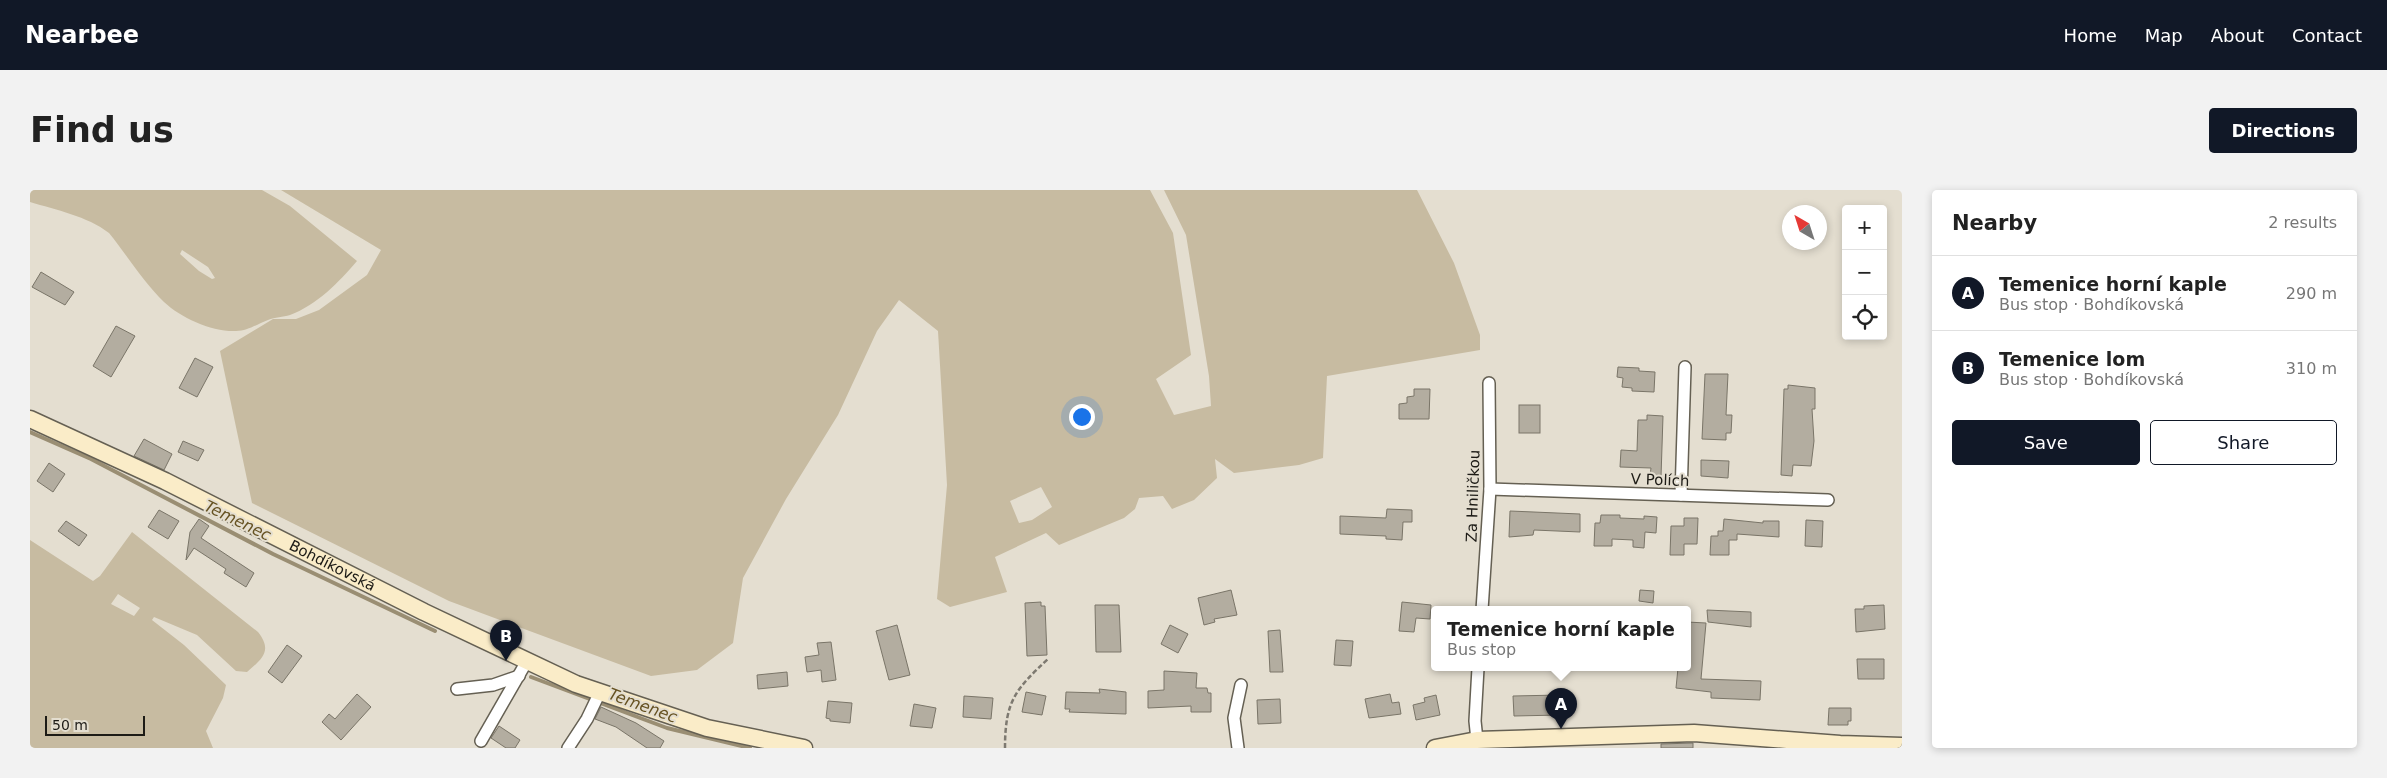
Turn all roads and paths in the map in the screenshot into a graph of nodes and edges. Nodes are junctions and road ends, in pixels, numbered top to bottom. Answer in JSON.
{"nodes":[{"id":1,"x":1686,"y":368,"type":"dead end"},
{"id":2,"x":1489,"y":383,"type":"dead end"},
{"id":3,"x":30,"y":419,"type":"edge"},
{"id":4,"x":1490,"y":489,"type":"junction"},
{"id":5,"x":1681,"y":495,"type":"junction"},
{"id":6,"x":1828,"y":500,"type":"dead end"},
{"id":7,"x":1482,"y":606,"type":"edge"},
{"id":8,"x":1049,"y":658,"type":"dead end"},
{"id":9,"x":527,"y":661,"type":"junction"},
{"id":10,"x":1478,"y":671,"type":"edge"},
{"id":11,"x":519,"y":676,"type":"junction"},
{"id":12,"x":1241,"y":685,"type":"dead end"},
{"id":13,"x":457,"y":689,"type":"dead end"},
{"id":14,"x":597,"y":698,"type":"junction"},
{"id":15,"x":1477,"y":740,"type":"junction"},
{"id":16,"x":480,"y":741,"type":"dead end"},
{"id":17,"x":1902,"y":746,"type":"edge"},
{"id":18,"x":568,"y":748,"type":"edge"},
{"id":19,"x":804,"y":748,"type":"edge"},
{"id":20,"x":1006,"y":748,"type":"edge"},
{"id":21,"x":1238,"y":748,"type":"edge"},
{"id":22,"x":1435,"y":748,"type":"edge"}],
"edges":[{"from":1,"to":5,"type":"street"},
{"from":2,"to":4,"type":"street","name":"Za Hniličkou"},
{"from":3,"to":9,"type":"street","name":"Bohdíkovská"},
{"from":4,"to":5,"type":"street","name":"V Polích"},
{"from":4,"to":7,"type":"street","name":"Za Hniličkou"},
{"from":5,"to":6,"type":"street","name":"V Polích"},
{"from":8,"to":20,"type":"path"},
{"from":9,"to":11,"type":"street"},
{"from":9,"to":14,"type":"street","name":"Bohdíkovská"},
{"from":10,"to":15,"type":"street"},
{"from":11,"to":13,"type":"street"},
{"from":11,"to":16,"type":"street"},
{"from":12,"to":21,"type":"street"},
{"from":14,"to":18,"type":"street"},
{"from":14,"to":19,"type":"street","name":"Bohdíkovská"},
{"from":15,"to":17,"type":"street"},
{"from":15,"to":22,"type":"street"}]}
